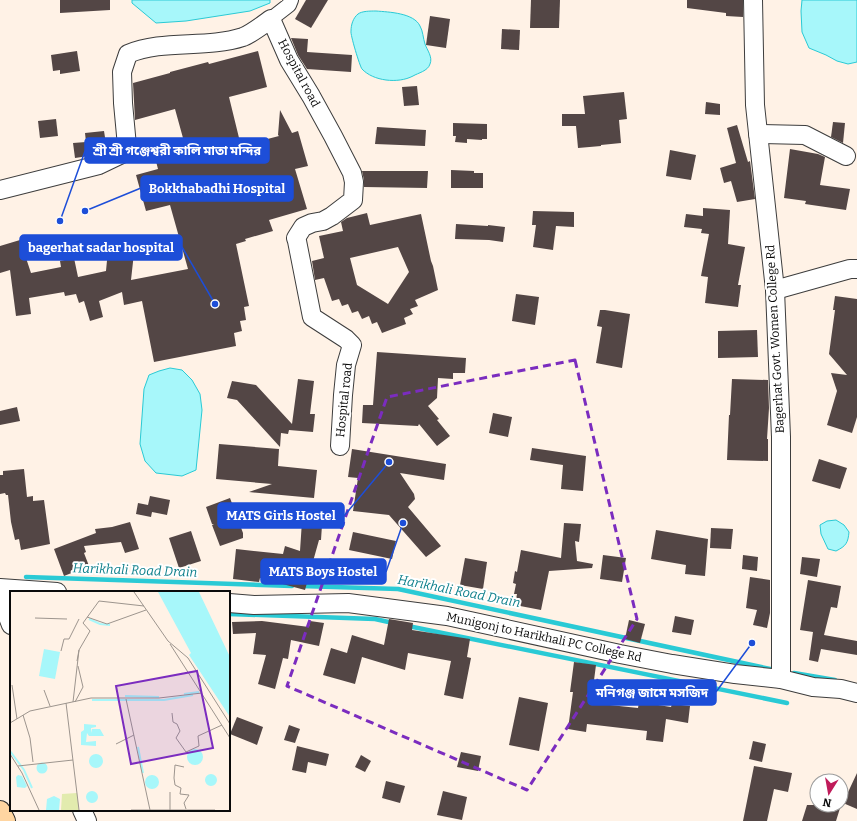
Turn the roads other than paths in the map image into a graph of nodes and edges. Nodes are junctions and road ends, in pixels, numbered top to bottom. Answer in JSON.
{"nodes":[{"id":1,"x":291,"y":0,"type":"edge"},
{"id":2,"x":753,"y":0,"type":"edge"},
{"id":3,"x":271,"y":19,"type":"junction"},
{"id":4,"x":758,"y":134,"type":"junction"},
{"id":5,"x":846,"y":156,"type":"dead end"},
{"id":6,"x":0,"y":190,"type":"edge"},
{"id":7,"x":857,"y":269,"type":"edge"},
{"id":8,"x":775,"y":290,"type":"junction"},
{"id":9,"x":340,"y":446,"type":"dead end"},
{"id":10,"x":0,"y":588,"type":"edge"},
{"id":11,"x":43,"y":591,"type":"edge"},
{"id":12,"x":0,"y":597,"type":"edge"},
{"id":13,"x":230,"y":603,"type":"edge"},
{"id":14,"x":10,"y":622,"type":"edge"},
{"id":15,"x":781,"y":679,"type":"junction"},
{"id":16,"x":857,"y":693,"type":"edge"},
{"id":17,"x":0,"y":811,"type":"edge"},
{"id":18,"x":82,"y":811,"type":"edge"},
{"id":19,"x":5,"y":821,"type":"edge"},
{"id":20,"x":87,"y":821,"type":"edge"}],
"edges":[{"from":1,"to":3,"type":"street"},
{"from":2,"to":4,"type":"street","name":"Bagerhat Govt. Women College Rd"},
{"from":3,"to":6,"type":"street"},
{"from":3,"to":9,"type":"street","name":"Hospital road"},
{"from":4,"to":5,"type":"street"},
{"from":4,"to":8,"type":"street","name":"Bagerhat Govt. Women College Rd"},
{"from":7,"to":8,"type":"street"},
{"from":8,"to":15,"type":"street","name":"Bagerhat Govt. Women College Rd"},
{"from":10,"to":11,"type":"street"},
{"from":12,"to":14,"type":"street"},
{"from":13,"to":15,"type":"street","name":"Munigonj to Harikhali PC College Rd"},
{"from":15,"to":16,"type":"street","name":"Munigonj to Harikhali PC College Rd"},
{"from":17,"to":19,"type":"main road"},
{"from":18,"to":20,"type":"street"}]}
